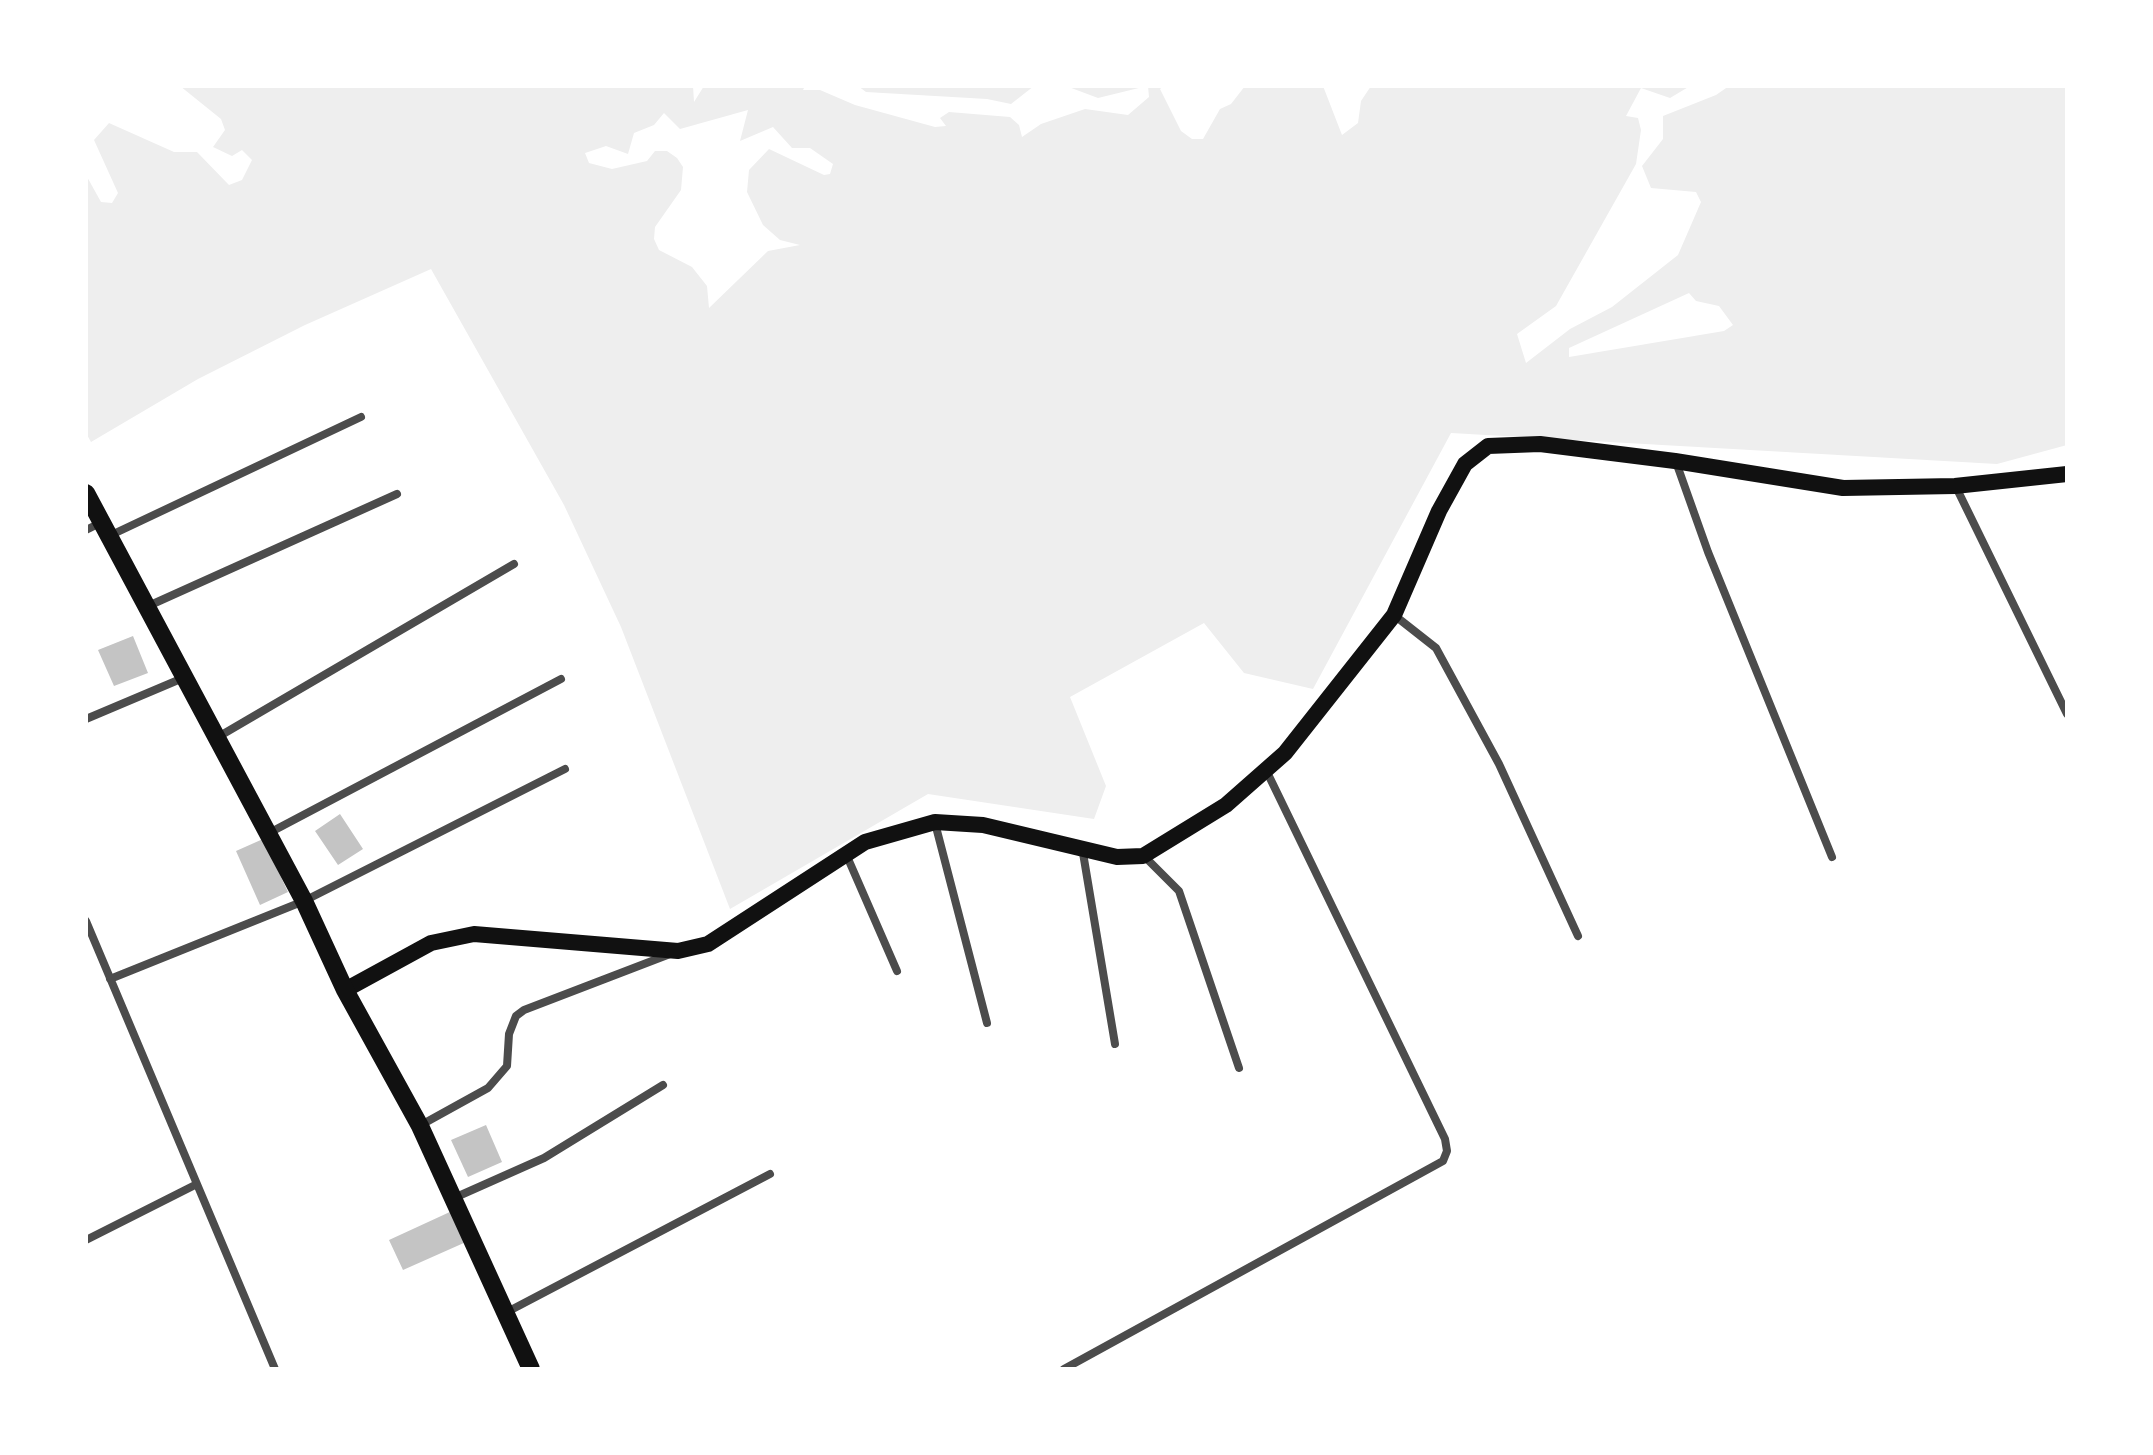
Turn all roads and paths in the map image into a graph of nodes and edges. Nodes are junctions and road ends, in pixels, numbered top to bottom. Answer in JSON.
{"nodes":[{"id":1,"x":361,"y":417,"type":"dead end"},
{"id":2,"x":1675,"y":461,"type":"junction"},
{"id":3,"x":2067,"y":474,"type":"edge"},
{"id":4,"x":1955,"y":486,"type":"junction"},
{"id":5,"x":86,"y":493,"type":"edge"},
{"id":6,"x":397,"y":494,"type":"dead end"},
{"id":7,"x":99,"y":530,"type":"edge"},
{"id":8,"x":514,"y":564,"type":"dead end"},
{"id":9,"x":145,"y":607,"type":"junction"},
{"id":10,"x":1394,"y":615,"type":"junction"},
{"id":11,"x":183,"y":678,"type":"junction"},
{"id":12,"x":561,"y":679,"type":"dead end"},
{"id":13,"x":2067,"y":714,"type":"edge"},
{"id":14,"x":86,"y":719,"type":"edge"},
{"id":15,"x":217,"y":738,"type":"junction"},
{"id":16,"x":565,"y":769,"type":"dead end"},
{"id":17,"x":1267,"y":772,"type":"junction"},
{"id":18,"x":935,"y":822,"type":"junction"},
{"id":19,"x":268,"y":833,"type":"junction"},
{"id":20,"x":1082,"y":846,"type":"junction"},
{"id":21,"x":846,"y":854,"type":"junction"},
{"id":22,"x":1143,"y":856,"type":"junction"},
{"id":23,"x":1832,"y":857,"type":"dead end"},
{"id":24,"x":304,"y":901,"type":"junction"},
{"id":25,"x":86,"y":921,"type":"edge"},
{"id":26,"x":1578,"y":936,"type":"dead end"},
{"id":27,"x":678,"y":951,"type":"junction"},
{"id":28,"x":897,"y":971,"type":"dead end"},
{"id":29,"x":110,"y":979,"type":"junction"},
{"id":30,"x":345,"y":990,"type":"junction"},
{"id":31,"x":987,"y":1023,"type":"dead end"},
{"id":32,"x":1115,"y":1044,"type":"dead end"},
{"id":33,"x":1239,"y":1068,"type":"dead end"},
{"id":34,"x":663,"y":1085,"type":"dead end"},
{"id":35,"x":420,"y":1126,"type":"junction"},
{"id":36,"x":770,"y":1174,"type":"dead end"},
{"id":37,"x":197,"y":1184,"type":"junction"},
{"id":38,"x":454,"y":1198,"type":"junction"},
{"id":39,"x":86,"y":1240,"type":"edge"},
{"id":40,"x":506,"y":1313,"type":"junction"},
{"id":41,"x":275,"y":1369,"type":"edge"},
{"id":42,"x":531,"y":1369,"type":"edge"},
{"id":43,"x":1064,"y":1369,"type":"edge"}],
"edges":[{"from":1,"to":7,"type":"street"},
{"from":2,"to":4,"type":"main road"},
{"from":2,"to":10,"type":"main road"},
{"from":2,"to":23,"type":"street"},
{"from":3,"to":4,"type":"main road"},
{"from":4,"to":13,"type":"street"},
{"from":5,"to":7,"type":"main road"},
{"from":6,"to":9,"type":"street"},
{"from":7,"to":9,"type":"main road"},
{"from":8,"to":15,"type":"street"},
{"from":9,"to":11,"type":"main road"},
{"from":10,"to":17,"type":"main road"},
{"from":10,"to":26,"type":"street"},
{"from":11,"to":14,"type":"street"},
{"from":11,"to":15,"type":"main road"},
{"from":12,"to":19,"type":"street"},
{"from":15,"to":19,"type":"main road"},
{"from":16,"to":24,"type":"street"},
{"from":17,"to":22,"type":"main road"},
{"from":17,"to":43,"type":"street"},
{"from":18,"to":20,"type":"main road"},
{"from":18,"to":21,"type":"main road"},
{"from":18,"to":31,"type":"street"},
{"from":19,"to":24,"type":"main road"},
{"from":20,"to":22,"type":"main road"},
{"from":20,"to":32,"type":"street"},
{"from":21,"to":27,"type":"main road"},
{"from":21,"to":28,"type":"street"},
{"from":22,"to":33,"type":"street"},
{"from":24,"to":29,"type":"street"},
{"from":24,"to":30,"type":"main road"},
{"from":25,"to":29,"type":"street"},
{"from":27,"to":30,"type":"main road"},
{"from":27,"to":35,"type":"street"},
{"from":29,"to":37,"type":"street"},
{"from":30,"to":35,"type":"main road"},
{"from":34,"to":38,"type":"street"},
{"from":35,"to":38,"type":"main road"},
{"from":36,"to":40,"type":"street"},
{"from":37,"to":39,"type":"street"},
{"from":37,"to":41,"type":"street"},
{"from":38,"to":40,"type":"main road"},
{"from":40,"to":42,"type":"main road"}]}
